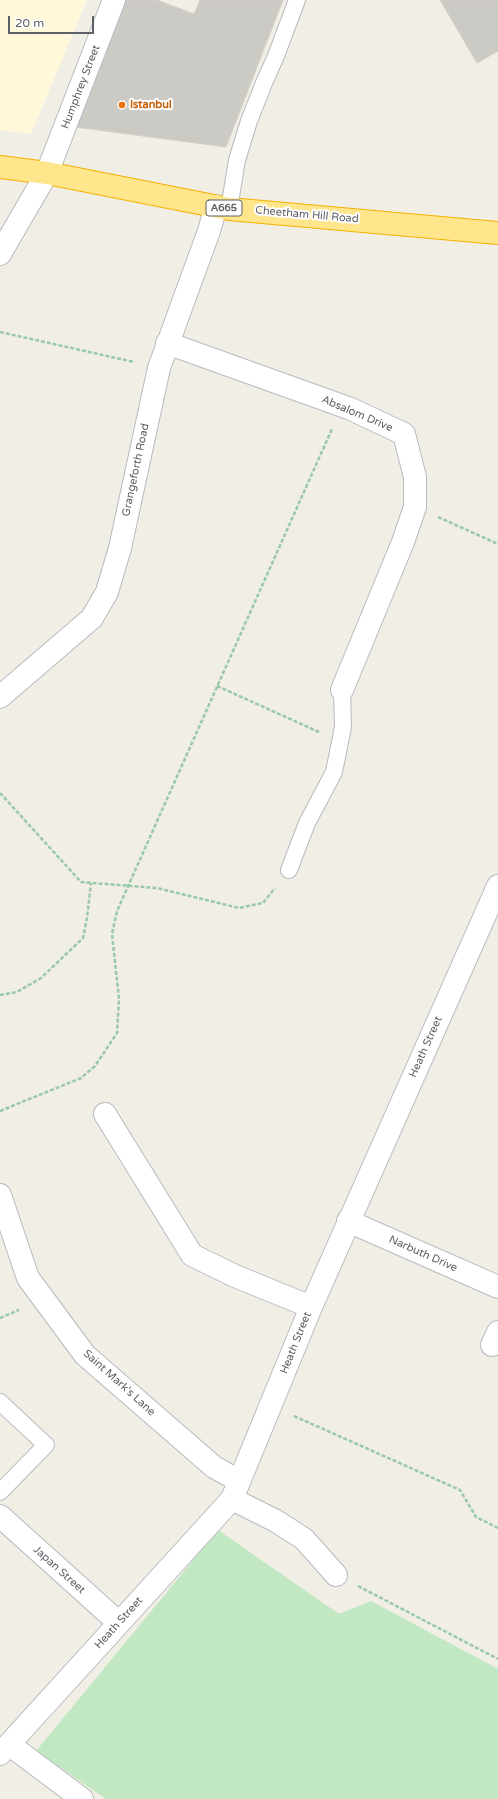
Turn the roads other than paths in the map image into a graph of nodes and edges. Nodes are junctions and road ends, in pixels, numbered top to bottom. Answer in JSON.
{"nodes":[{"id":1,"x":114,"y":0,"type":"edge"},
{"id":2,"x":297,"y":0,"type":"edge"},
{"id":3,"x":0,"y":167,"type":"edge"},
{"id":4,"x":47,"y":173,"type":"junction"},
{"id":5,"x":222,"y":207,"type":"junction"},
{"id":6,"x":498,"y":232,"type":"edge"},
{"id":7,"x":0,"y":254,"type":"edge"},
{"id":8,"x":167,"y":343,"type":"junction"},
{"id":9,"x":342,"y":690,"type":"joint"},
{"id":10,"x":0,"y":698,"type":"edge"},
{"id":11,"x":289,"y":870,"type":"road end"},
{"id":12,"x":498,"y":886,"type":"edge"},
{"id":13,"x":105,"y":1114,"type":"dead end"},
{"id":14,"x":0,"y":1195,"type":"edge"},
{"id":15,"x":348,"y":1221,"type":"junction"},
{"id":16,"x":498,"y":1286,"type":"edge"},
{"id":17,"x":311,"y":1307,"type":"junction"},
{"id":18,"x":0,"y":1402,"type":"edge"},
{"id":19,"x":236,"y":1490,"type":"junction"},
{"id":20,"x":0,"y":1492,"type":"edge"},
{"id":21,"x":0,"y":1516,"type":"edge"},
{"id":22,"x":336,"y":1575,"type":"road end"},
{"id":23,"x":119,"y":1623,"type":"junction"},
{"id":24,"x":5,"y":1749,"type":"edge"},
{"id":25,"x":82,"y":1799,"type":"edge"}],
"edges":[{"from":1,"to":4,"type":"street","name":"Humphrey Street"},
{"from":2,"to":5,"type":"lane"},
{"from":3,"to":4,"type":"highway","name":"Cheetham Hill Road","number":"A665"},
{"from":4,"to":5,"type":"highway","name":"Cheetham Hill Road","number":"A665"},
{"from":4,"to":7,"type":"street","name":"Humphrey Street"},
{"from":5,"to":6,"type":"highway","name":"Cheetham Hill Road","number":"A665"},
{"from":5,"to":8,"type":"street","name":"Grangeforth Road"},
{"from":8,"to":9,"type":"street","name":"Absalom Drive"},
{"from":8,"to":10,"type":"street","name":"Grangeforth Road"},
{"from":9,"to":11,"type":"lane"},
{"from":12,"to":15,"type":"street","name":"Heath Street"},
{"from":13,"to":17,"type":"street"},
{"from":14,"to":19,"type":"street","name":"Saint Mark's Lane"},
{"from":15,"to":16,"type":"street","name":"Narbuth Drive"},
{"from":15,"to":17,"type":"street","name":"Heath Street"},
{"from":17,"to":19,"type":"street","name":"Heath Street"},
{"from":18,"to":20,"type":"lane"},
{"from":19,"to":22,"type":"street","name":"Saint Mark's Lane"},
{"from":19,"to":23,"type":"street","name":"Heath Street"},
{"from":21,"to":23,"type":"street","name":"Japan Street"},
{"from":23,"to":24,"type":"street","name":"Heath Street"},
{"from":24,"to":25,"type":"street"}]}
